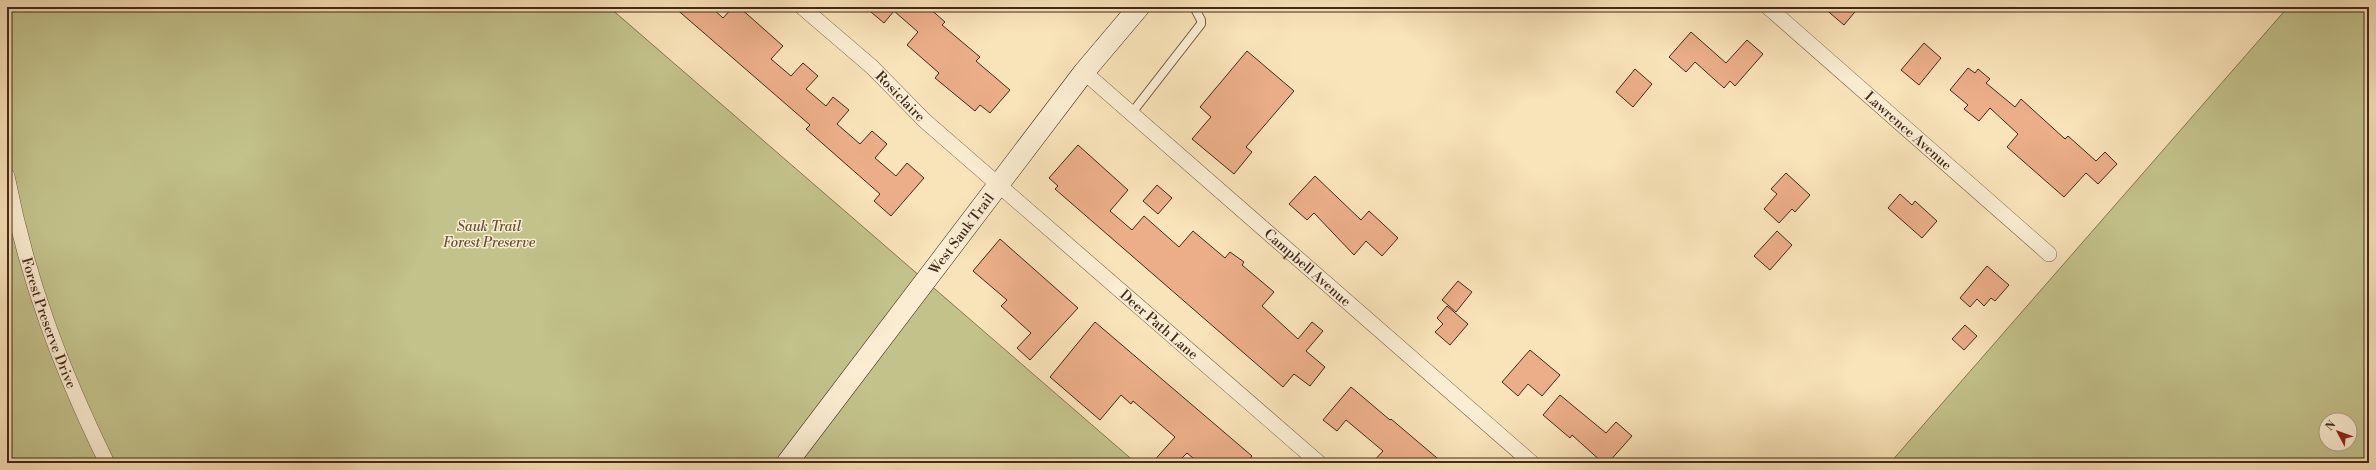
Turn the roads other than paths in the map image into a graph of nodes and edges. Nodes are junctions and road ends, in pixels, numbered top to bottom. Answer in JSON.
{"nodes":[{"id":1,"x":802,"y":7,"type":"edge"},
{"id":2,"x":1139,"y":7,"type":"edge"},
{"id":3,"x":1194,"y":7,"type":"edge"},
{"id":4,"x":1768,"y":7,"type":"edge"},
{"id":5,"x":1084,"y":72,"type":"junction"},
{"id":6,"x":1132,"y":114,"type":"junction"},
{"id":7,"x":7,"y":176,"type":"edge"},
{"id":8,"x":999,"y":185,"type":"junction"},
{"id":9,"x":2049,"y":254,"type":"dead end"},
{"id":10,"x":107,"y":463,"type":"edge"},
{"id":11,"x":787,"y":463,"type":"edge"},
{"id":12,"x":1319,"y":463,"type":"edge"},
{"id":13,"x":1532,"y":463,"type":"edge"}],
"edges":[{"from":1,"to":8,"type":"street","name":"Rosiclaire"},
{"from":2,"to":5,"type":"main road","name":"West Sauk Trail"},
{"from":3,"to":6,"type":"lane"},
{"from":4,"to":9,"type":"street","name":"Lawrence Avenue"},
{"from":5,"to":6,"type":"street","name":"Campbell Avenue"},
{"from":5,"to":8,"type":"main road","name":"West Sauk Trail"},
{"from":6,"to":13,"type":"street","name":"Campbell Avenue"},
{"from":7,"to":10,"type":"street","name":"Forest Preserve Drive"},
{"from":8,"to":11,"type":"main road","name":"West Sauk Trail"},
{"from":8,"to":12,"type":"street","name":"Deer Path Lane"}]}
